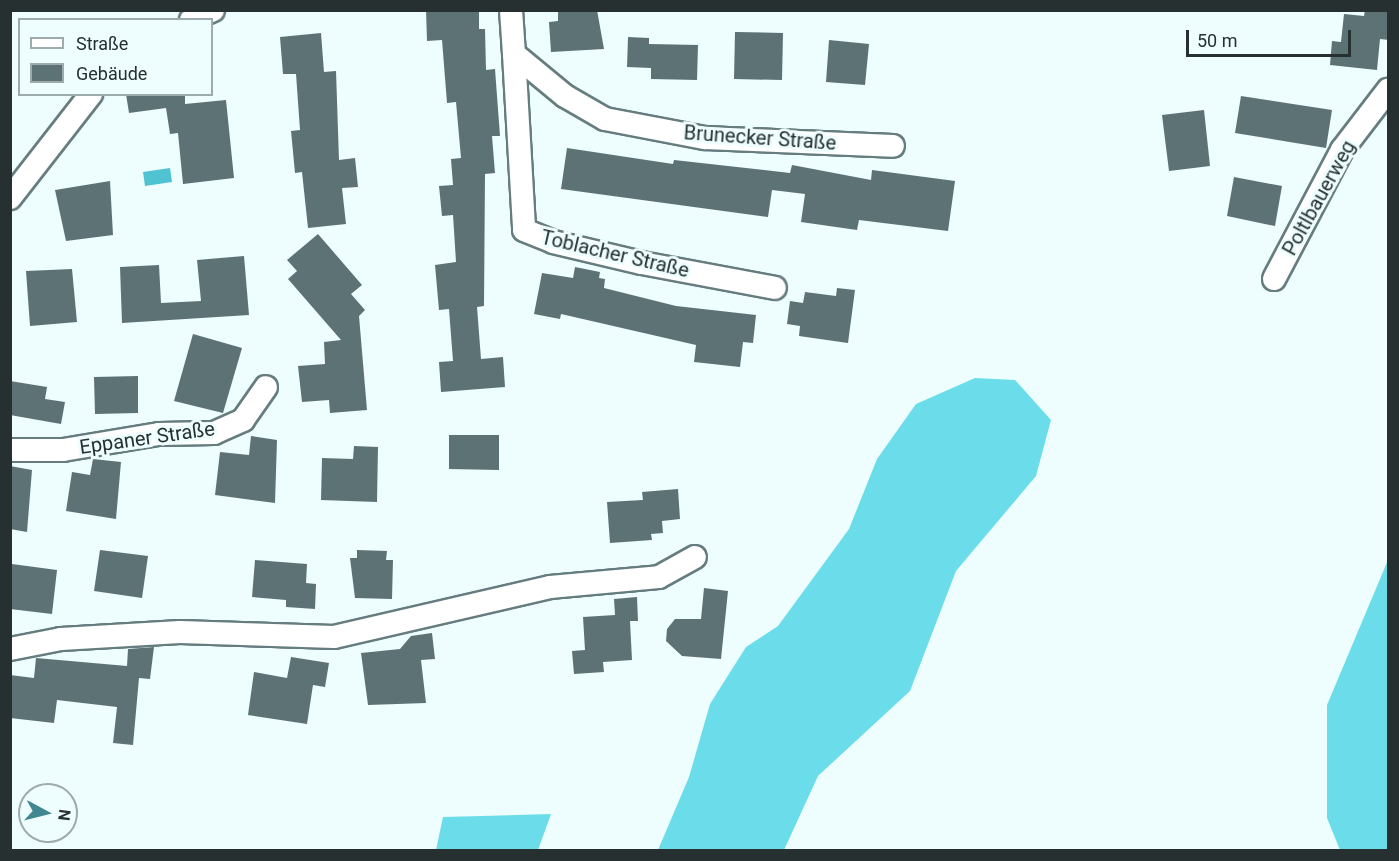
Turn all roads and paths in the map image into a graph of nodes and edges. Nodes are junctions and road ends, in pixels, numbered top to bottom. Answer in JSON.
{"nodes":[{"id":1,"x":213,"y":10,"type":"edge"},
{"id":2,"x":511,"y":10,"type":"edge"},
{"id":3,"x":195,"y":18,"type":"edge"},
{"id":4,"x":514,"y":54,"type":"junction"},
{"id":5,"x":1389,"y":90,"type":"edge"},
{"id":6,"x":89,"y":96,"type":"edge"},
{"id":7,"x":893,"y":146,"type":"dead end"},
{"id":8,"x":10,"y":198,"type":"edge"},
{"id":9,"x":1274,"y":279,"type":"dead end"},
{"id":10,"x":775,"y":288,"type":"dead end"},
{"id":11,"x":266,"y":387,"type":"dead end"},
{"id":12,"x":10,"y":450,"type":"edge"},
{"id":13,"x":695,"y":557,"type":"dead end"},
{"id":14,"x":10,"y":649,"type":"edge"}],
"edges":[{"from":1,"to":3,"type":"street"},
{"from":2,"to":4,"type":"street"},
{"from":4,"to":7,"type":"street","name":"Brunecker Straße"},
{"from":4,"to":10,"type":"street","name":"Toblacher Straße"},
{"from":5,"to":9,"type":"street","name":"Poltlbauerweg"},
{"from":6,"to":8,"type":"street"},
{"from":11,"to":12,"type":"street","name":"Eppaner Straße"},
{"from":13,"to":14,"type":"street"}]}
